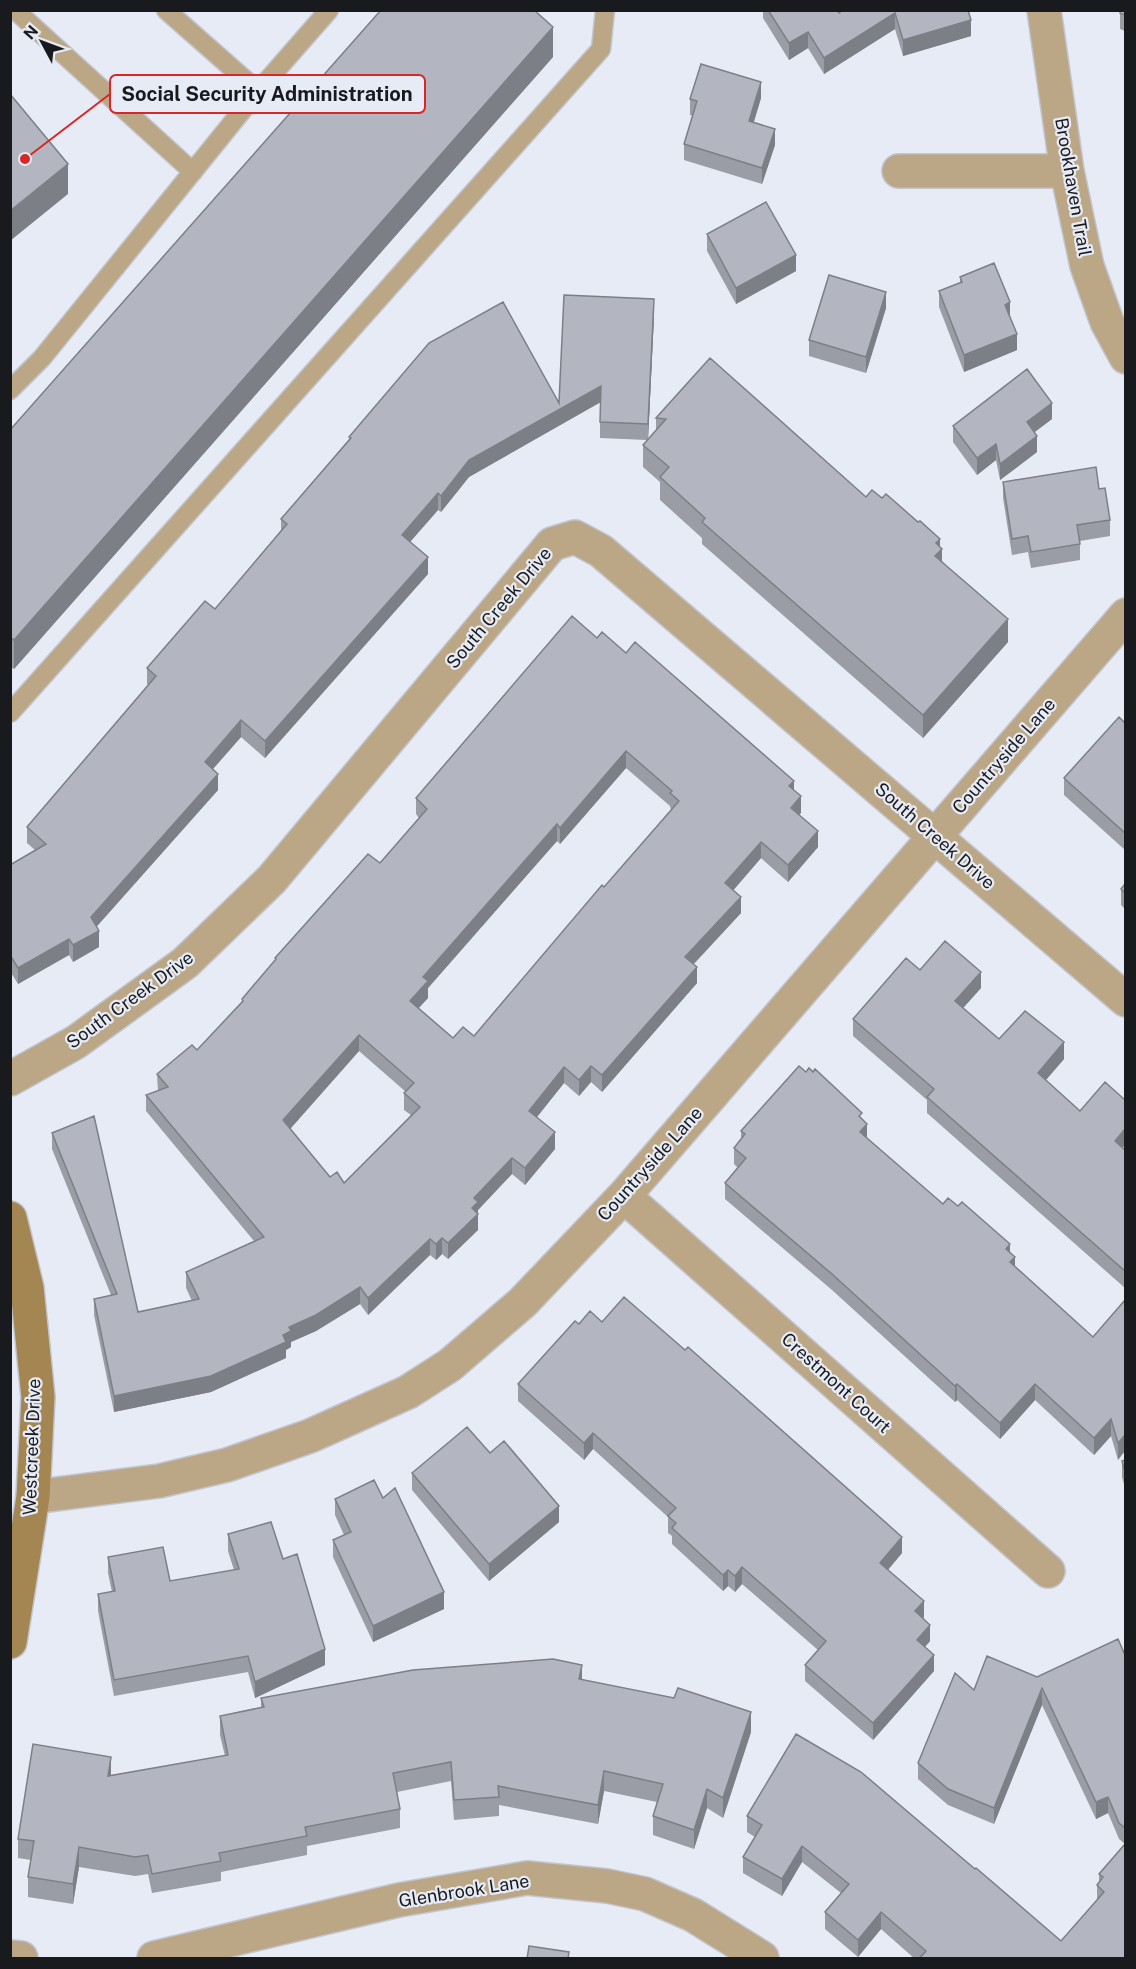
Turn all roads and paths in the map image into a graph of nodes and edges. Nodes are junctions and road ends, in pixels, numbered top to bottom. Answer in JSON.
{"nodes":[{"id":1,"x":15,"y":10,"type":"edge"},
{"id":2,"x":166,"y":10,"type":"edge"},
{"id":3,"x":329,"y":10,"type":"edge"},
{"id":4,"x":605,"y":10,"type":"edge"},
{"id":5,"x":1044,"y":10,"type":"edge"},
{"id":6,"x":258,"y":91,"type":"junction"},
{"id":7,"x":898,"y":171,"type":"dead end"},
{"id":8,"x":1068,"y":171,"type":"junction"},
{"id":9,"x":193,"y":172,"type":"junction"},
{"id":10,"x":1125,"y":357,"type":"edge"},
{"id":11,"x":10,"y":390,"type":"edge"},
{"id":12,"x":1125,"y":615,"type":"edge"},
{"id":13,"x":10,"y":713,"type":"edge"},
{"id":14,"x":935,"y":836,"type":"junction"},
{"id":15,"x":1125,"y":1000,"type":"edge"},
{"id":16,"x":10,"y":1079,"type":"edge"},
{"id":17,"x":624,"y":1196,"type":"junction"},
{"id":18,"x":10,"y":1218,"type":"edge"},
{"id":19,"x":33,"y":1497,"type":"junction"},
{"id":20,"x":1048,"y":1571,"type":"dead end"},
{"id":21,"x":10,"y":1642,"type":"edge"},
{"id":22,"x":251,"y":1947,"type":"edge"},
{"id":23,"x":10,"y":1957,"type":"edge"},
{"id":24,"x":21,"y":1959,"type":"edge"},
{"id":25,"x":154,"y":1959,"type":"edge"},
{"id":26,"x":762,"y":1959,"type":"edge"}],
"edges":[{"from":1,"to":9,"type":"lane"},
{"from":2,"to":6,"type":"lane"},
{"from":3,"to":6,"type":"lane"},
{"from":4,"to":13,"type":"lane"},
{"from":5,"to":8,"type":"street","name":"Brookhaven Trail"},
{"from":6,"to":9,"type":"lane"},
{"from":7,"to":8,"type":"street"},
{"from":8,"to":10,"type":"street","name":"Brookhaven Trail"},
{"from":9,"to":11,"type":"lane"},
{"from":12,"to":14,"type":"street","name":"Countryside Lane"},
{"from":14,"to":15,"type":"street","name":"South Creek Drive"},
{"from":14,"to":16,"type":"street","name":"South Creek Drive"},
{"from":14,"to":17,"type":"street","name":"Countryside Lane"},
{"from":17,"to":19,"type":"street","name":"Countryside Lane"},
{"from":17,"to":20,"type":"street","name":"Crestmont Court"},
{"from":18,"to":19,"type":"street","name":"Westcreek Drive"},
{"from":19,"to":21,"type":"street","name":"Westcreek Drive"},
{"from":22,"to":25,"type":"street","name":"Glenbrook Lane"},
{"from":22,"to":26,"type":"street","name":"Glenbrook Lane"},
{"from":23,"to":24,"type":"street"}]}
